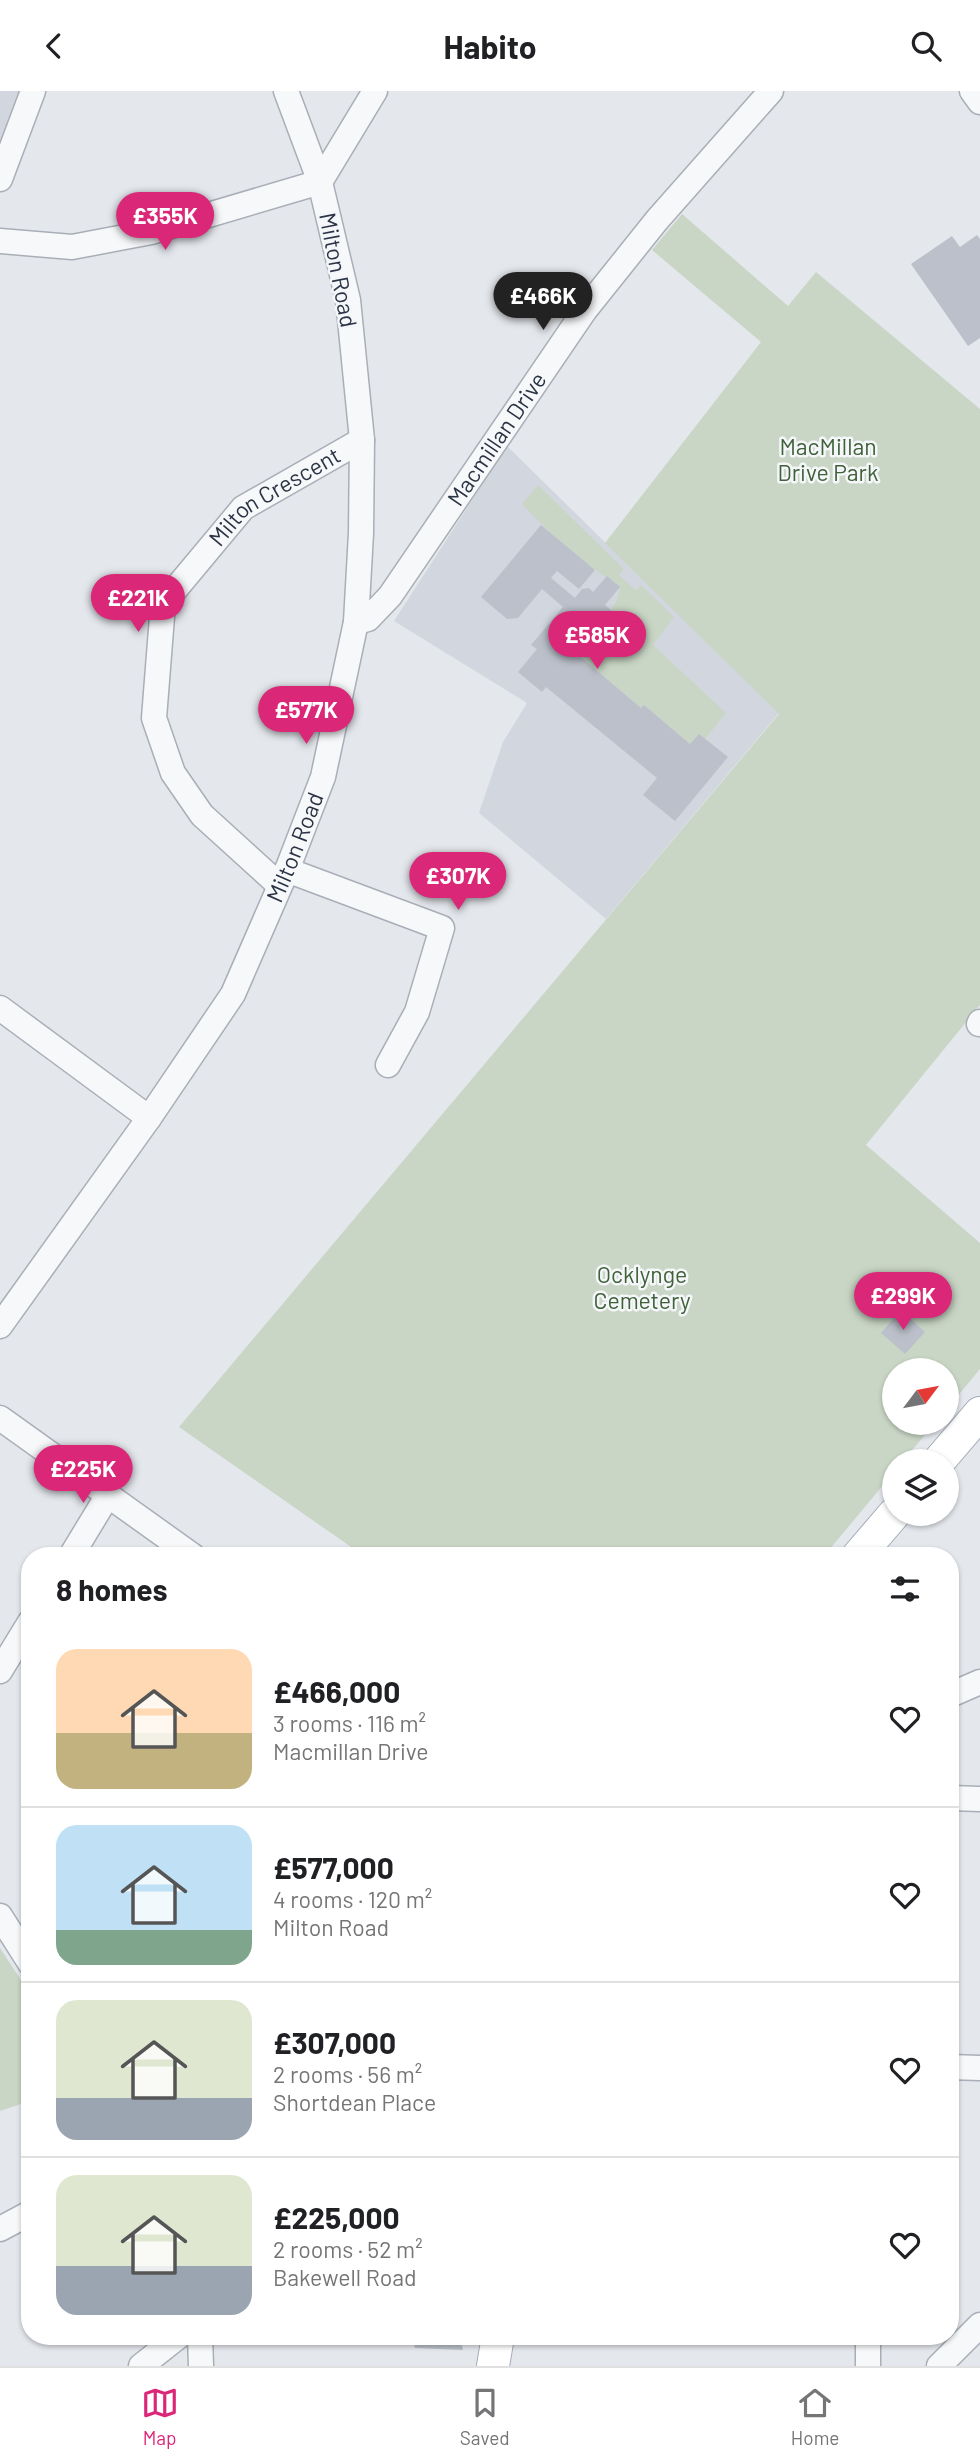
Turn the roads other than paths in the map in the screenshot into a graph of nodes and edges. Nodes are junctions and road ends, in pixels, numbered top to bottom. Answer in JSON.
{"nodes":[{"id":1,"x":33,"y":91,"type":"edge"},
{"id":2,"x":286,"y":91,"type":"edge"},
{"id":3,"x":375,"y":91,"type":"edge"},
{"id":4,"x":771,"y":91,"type":"edge"},
{"id":5,"x":972,"y":91,"type":"edge"},
{"id":6,"x":980,"y":102,"type":"edge"},
{"id":7,"x":0,"y":179,"type":"edge"},
{"id":8,"x":320,"y":182,"type":"junction"},
{"id":9,"x":0,"y":241,"type":"edge"},
{"id":10,"x":362,"y":440,"type":"junction"},
{"id":11,"x":356,"y":622,"type":"junction"},
{"id":12,"x":283,"y":878,"type":"junction"},
{"id":13,"x":0,"y":1008,"type":"edge"},
{"id":14,"x":388,"y":1065,"type":"dead end"},
{"id":15,"x":149,"y":1118,"type":"junction"},
{"id":16,"x":0,"y":1326,"type":"edge"},
{"id":17,"x":980,"y":1413,"type":"edge"},
{"id":18,"x":0,"y":1417,"type":"edge"},
{"id":19,"x":949,"y":1449,"type":"edge"},
{"id":20,"x":108,"y":1495,"type":"junction"},
{"id":21,"x":884,"y":1526,"type":"edge"},
{"id":22,"x":76,"y":1547,"type":"edge"},
{"id":23,"x":180,"y":1547,"type":"edge"},
{"id":24,"x":866,"y":1547,"type":"edge"},
{"id":25,"x":21,"y":1637,"type":"edge"},
{"id":26,"x":0,"y":1671,"type":"edge"},
{"id":27,"x":980,"y":1682,"type":"edge"},
{"id":28,"x":959,"y":1691,"type":"edge"},
{"id":29,"x":959,"y":1798,"type":"edge"},
{"id":30,"x":980,"y":1799,"type":"edge"},
{"id":31,"x":0,"y":1916,"type":"edge"},
{"id":32,"x":21,"y":1949,"type":"edge"},
{"id":33,"x":959,"y":2067,"type":"edge"},
{"id":34,"x":980,"y":2068,"type":"edge"},
{"id":35,"x":21,"y":2218,"type":"edge"},
{"id":36,"x":0,"y":2229,"type":"edge"},
{"id":37,"x":980,"y":2325,"type":"edge"},
{"id":38,"x":167,"y":2345,"type":"edge"},
{"id":39,"x":200,"y":2345,"type":"edge"},
{"id":40,"x":496,"y":2345,"type":"edge"},
{"id":41,"x":868,"y":2345,"type":"edge"},
{"id":42,"x":141,"y":2366,"type":"edge"},
{"id":43,"x":201,"y":2366,"type":"edge"},
{"id":44,"x":493,"y":2366,"type":"edge"},
{"id":45,"x":868,"y":2366,"type":"edge"},
{"id":46,"x":939,"y":2366,"type":"edge"}],
"edges":[{"from":1,"to":7,"type":"street"},
{"from":2,"to":8,"type":"street","name":"Milton Road"},
{"from":3,"to":8,"type":"street"},
{"from":4,"to":11,"type":"street","name":"Macmillan Drive"},
{"from":5,"to":6,"type":"street"},
{"from":8,"to":9,"type":"street"},
{"from":8,"to":10,"type":"street","name":"Milton Road"},
{"from":10,"to":11,"type":"street","name":"Milton Road"},
{"from":10,"to":12,"type":"street","name":"Milton Crescent"},
{"from":11,"to":12,"type":"street","name":"Milton Road"},
{"from":12,"to":14,"type":"street"},
{"from":12,"to":15,"type":"street","name":"Milton Road"},
{"from":13,"to":15,"type":"street"},
{"from":15,"to":16,"type":"street","name":"Milton Road"},
{"from":17,"to":19,"type":"main road"},
{"from":18,"to":20,"type":"street"},
{"from":20,"to":22,"type":"street"},
{"from":20,"to":23,"type":"street"},
{"from":21,"to":24,"type":"main road"},
{"from":25,"to":26,"type":"street"},
{"from":27,"to":28,"type":"street"},
{"from":29,"to":30,"type":"street"},
{"from":31,"to":32,"type":"street"},
{"from":33,"to":34,"type":"street"},
{"from":35,"to":36,"type":"street"},
{"from":37,"to":46,"type":"street"},
{"from":38,"to":42,"type":"street"},
{"from":39,"to":43,"type":"street"},
{"from":40,"to":44,"type":"main road"},
{"from":41,"to":45,"type":"street"}]}
